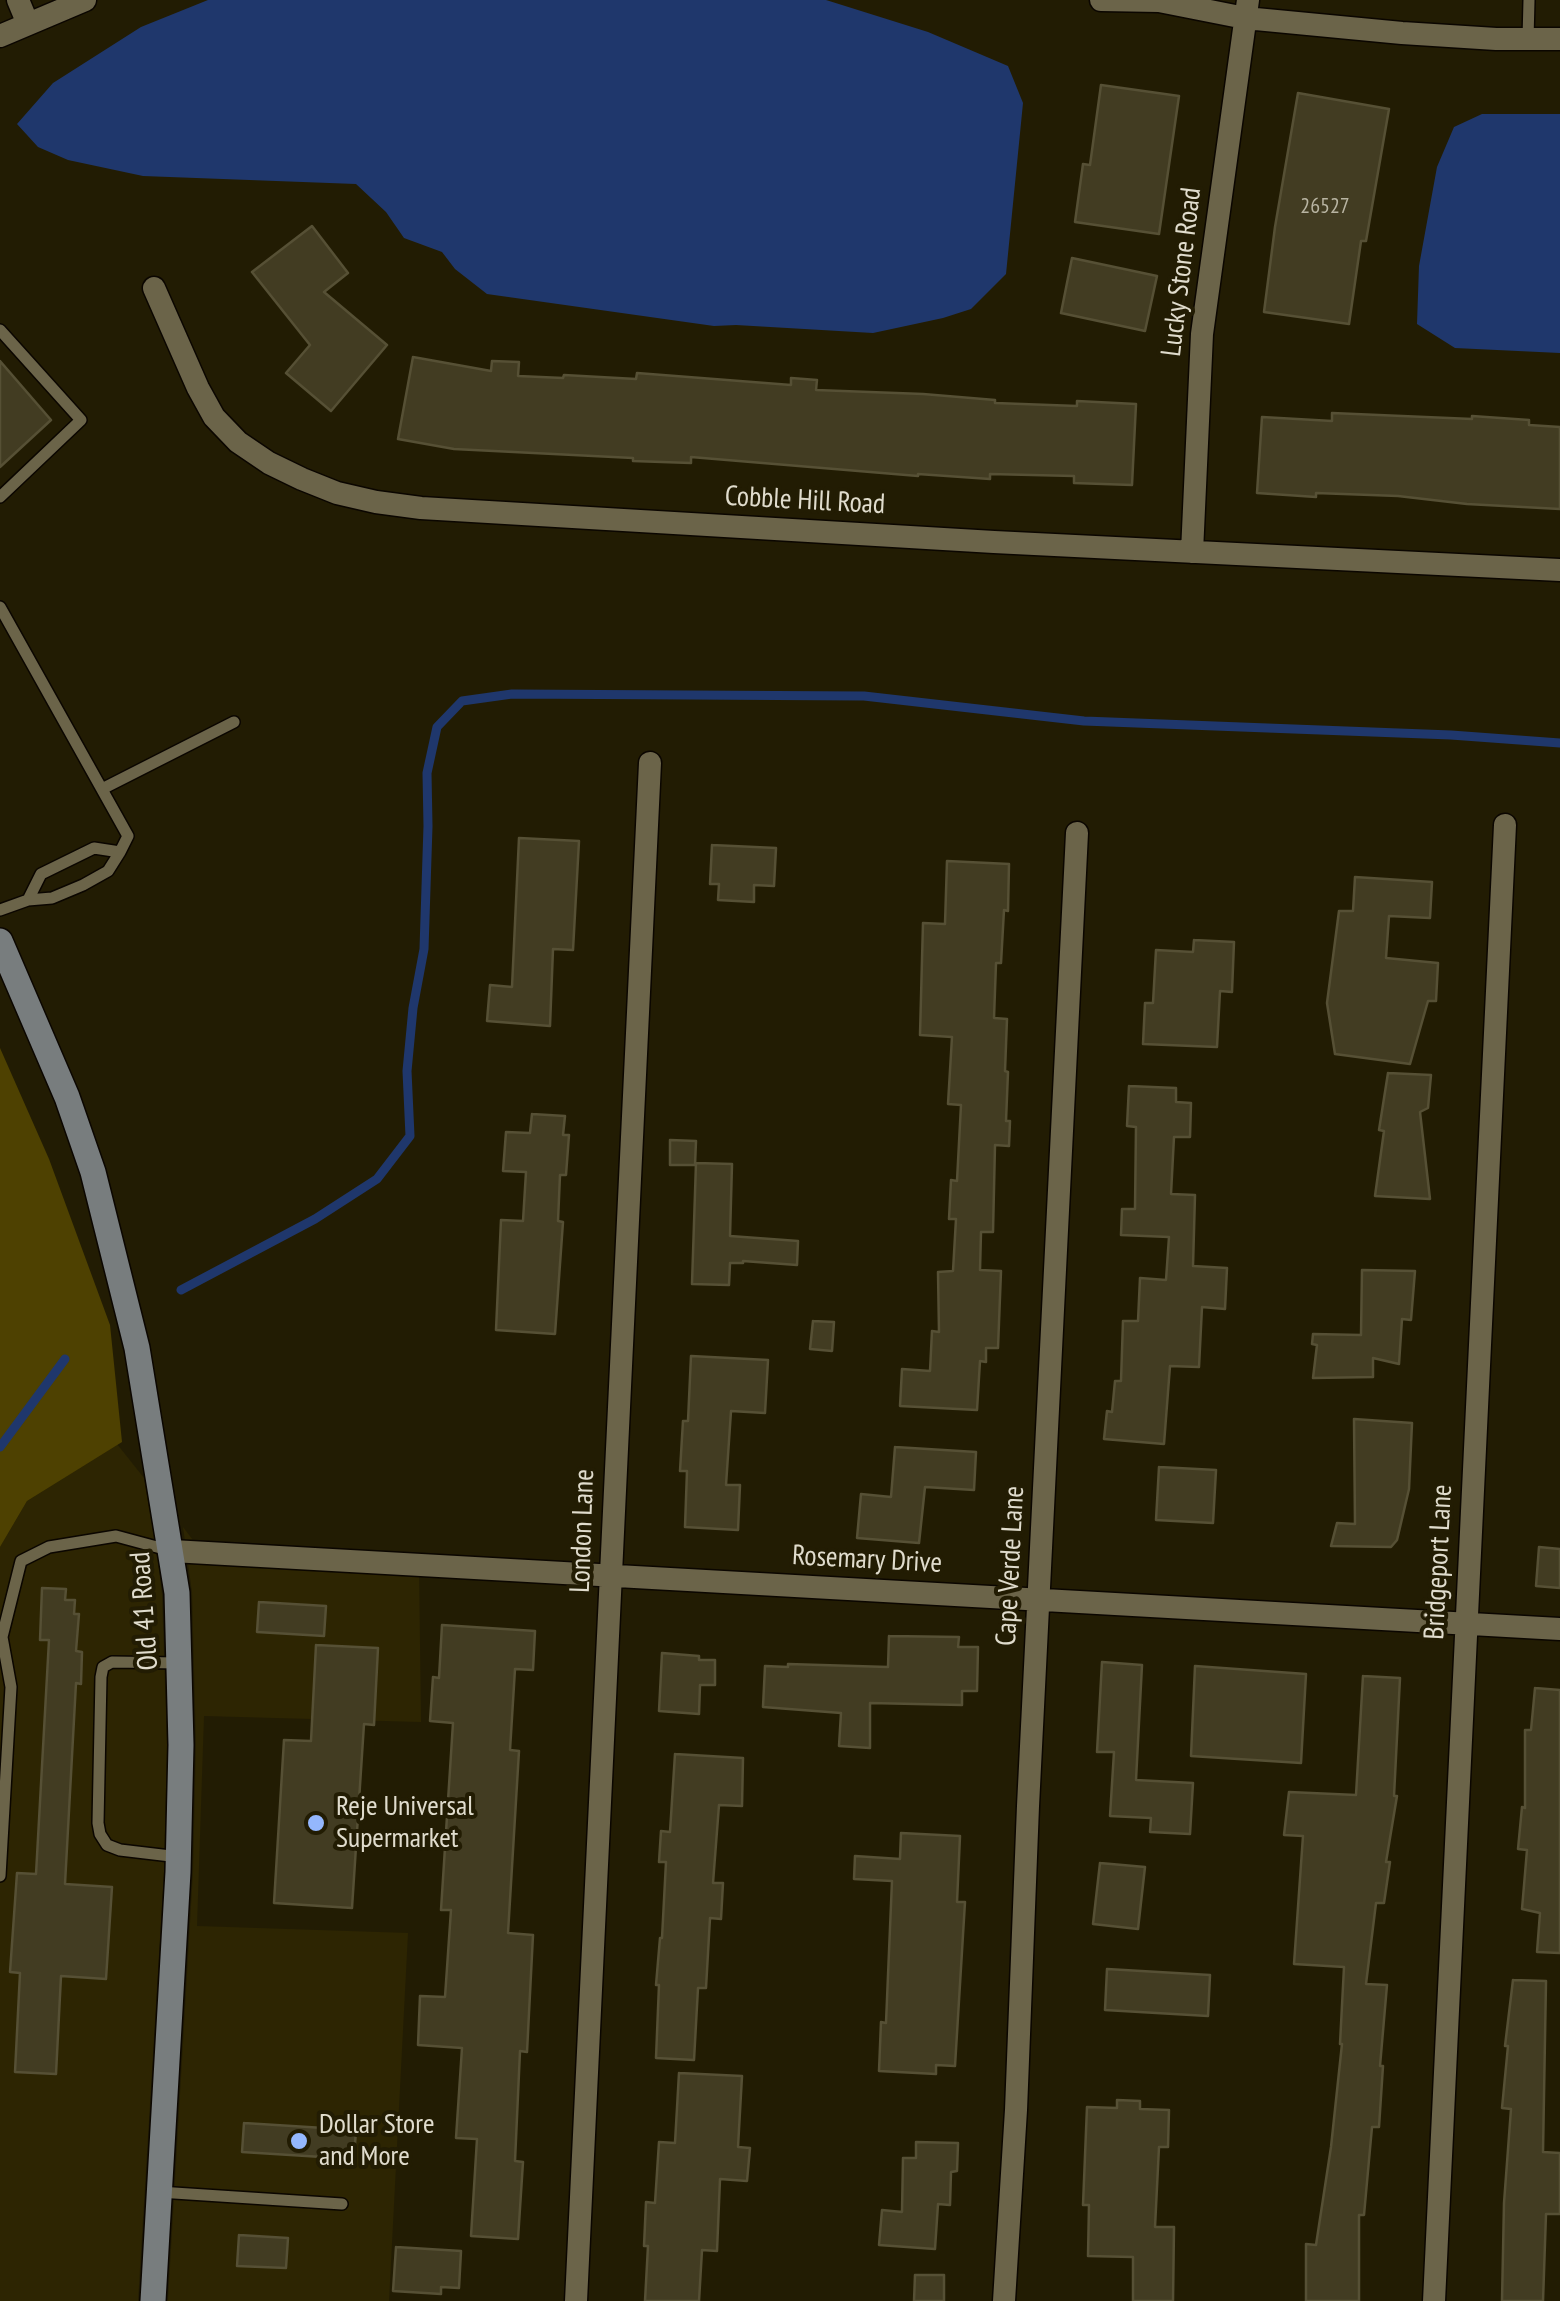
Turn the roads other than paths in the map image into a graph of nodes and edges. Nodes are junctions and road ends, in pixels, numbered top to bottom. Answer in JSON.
{"nodes":[{"id":1,"x":18,"y":0,"type":"edge"},
{"id":2,"x":85,"y":0,"type":"edge"},
{"id":3,"x":1101,"y":0,"type":"edge"},
{"id":4,"x":1529,"y":0,"type":"edge"},
{"id":5,"x":1158,"y":1,"type":"edge"},
{"id":6,"x":1247,"y":9,"type":"edge"},
{"id":7,"x":28,"y":24,"type":"junction"},
{"id":8,"x":0,"y":36,"type":"edge"},
{"id":9,"x":1528,"y":39,"type":"junction"},
{"id":10,"x":1560,"y":39,"type":"edge"},
{"id":11,"x":154,"y":288,"type":"dead end"},
{"id":12,"x":0,"y":330,"type":"edge"},
{"id":13,"x":0,"y":497,"type":"edge"},
{"id":14,"x":1192,"y":552,"type":"junction"},
{"id":15,"x":1560,"y":570,"type":"edge"},
{"id":16,"x":0,"y":607,"type":"edge"},
{"id":17,"x":234,"y":722,"type":"dead end"},
{"id":18,"x":650,"y":763,"type":"dead end"},
{"id":19,"x":102,"y":789,"type":"junction"},
{"id":20,"x":1505,"y":826,"type":"dead end"},
{"id":21,"x":1077,"y":834,"type":"dead end"},
{"id":22,"x":120,"y":852,"type":"junction"},
{"id":23,"x":28,"y":900,"type":"junction"},
{"id":24,"x":0,"y":910,"type":"edge"},
{"id":25,"x":0,"y":941,"type":"edge"},
{"id":26,"x":172,"y":1550,"type":"junction"},
{"id":27,"x":612,"y":1577,"type":"junction"},
{"id":28,"x":1038,"y":1598,"type":"junction"},
{"id":29,"x":1466,"y":1623,"type":"junction"},
{"id":30,"x":1560,"y":1629,"type":"edge"},
{"id":31,"x":179,"y":1663,"type":"junction"},
{"id":32,"x":4,"y":1675,"type":"edge"},
{"id":33,"x":179,"y":1857,"type":"junction"},
{"id":34,"x":0,"y":1876,"type":"edge"},
{"id":35,"x":160,"y":2192,"type":"junction"},
{"id":36,"x":342,"y":2204,"type":"dead end"},
{"id":37,"x":153,"y":2301,"type":"edge"},
{"id":38,"x":576,"y":2301,"type":"edge"},
{"id":39,"x":1004,"y":2301,"type":"edge"},
{"id":40,"x":1434,"y":2301,"type":"edge"}],
"edges":[{"from":1,"to":7,"type":"street"},
{"from":2,"to":7,"type":"street"},
{"from":3,"to":5,"type":"street"},
{"from":4,"to":9,"type":"lane"},
{"from":5,"to":6,"type":"street"},
{"from":6,"to":9,"type":"street"},
{"from":6,"to":14,"type":"street","name":"Lucky Stone Road"},
{"from":7,"to":8,"type":"street"},
{"from":9,"to":10,"type":"street"},
{"from":11,"to":14,"type":"street","name":"Cobble Hill Road"},
{"from":12,"to":13,"type":"lane"},
{"from":14,"to":15,"type":"street","name":"Cobble Hill Road"},
{"from":16,"to":19,"type":"lane"},
{"from":17,"to":19,"type":"lane"},
{"from":18,"to":27,"type":"street","name":"London Lane"},
{"from":19,"to":22,"type":"lane"},
{"from":20,"to":29,"type":"street","name":"Bridgeport Lane"},
{"from":21,"to":28,"type":"street","name":"Cape Verde Lane"},
{"from":22,"to":23,"type":"lane"},
{"from":22,"to":23,"type":"lane"},
{"from":23,"to":24,"type":"lane"},
{"from":25,"to":26,"type":"street","name":"Old 41 Road"},
{"from":26,"to":27,"type":"street","name":"Rosemary Drive"},
{"from":26,"to":31,"type":"street","name":"Old 41 Road"},
{"from":26,"to":32,"type":"lane"},
{"from":27,"to":28,"type":"street","name":"Rosemary Drive"},
{"from":27,"to":38,"type":"street","name":"London Lane"},
{"from":28,"to":29,"type":"street","name":"Rosemary Drive"},
{"from":28,"to":39,"type":"street","name":"Cape Verde Lane"},
{"from":29,"to":30,"type":"street","name":"Rosemary Drive"},
{"from":29,"to":40,"type":"street","name":"Bridgeport Lane"},
{"from":31,"to":33,"type":"street","name":"Old 41 Road"},
{"from":31,"to":33,"type":"lane"},
{"from":32,"to":34,"type":"lane"},
{"from":33,"to":35,"type":"street","name":"Old 41 Road"},
{"from":35,"to":36,"type":"lane"},
{"from":35,"to":37,"type":"street","name":"Old 41 Road"}]}
